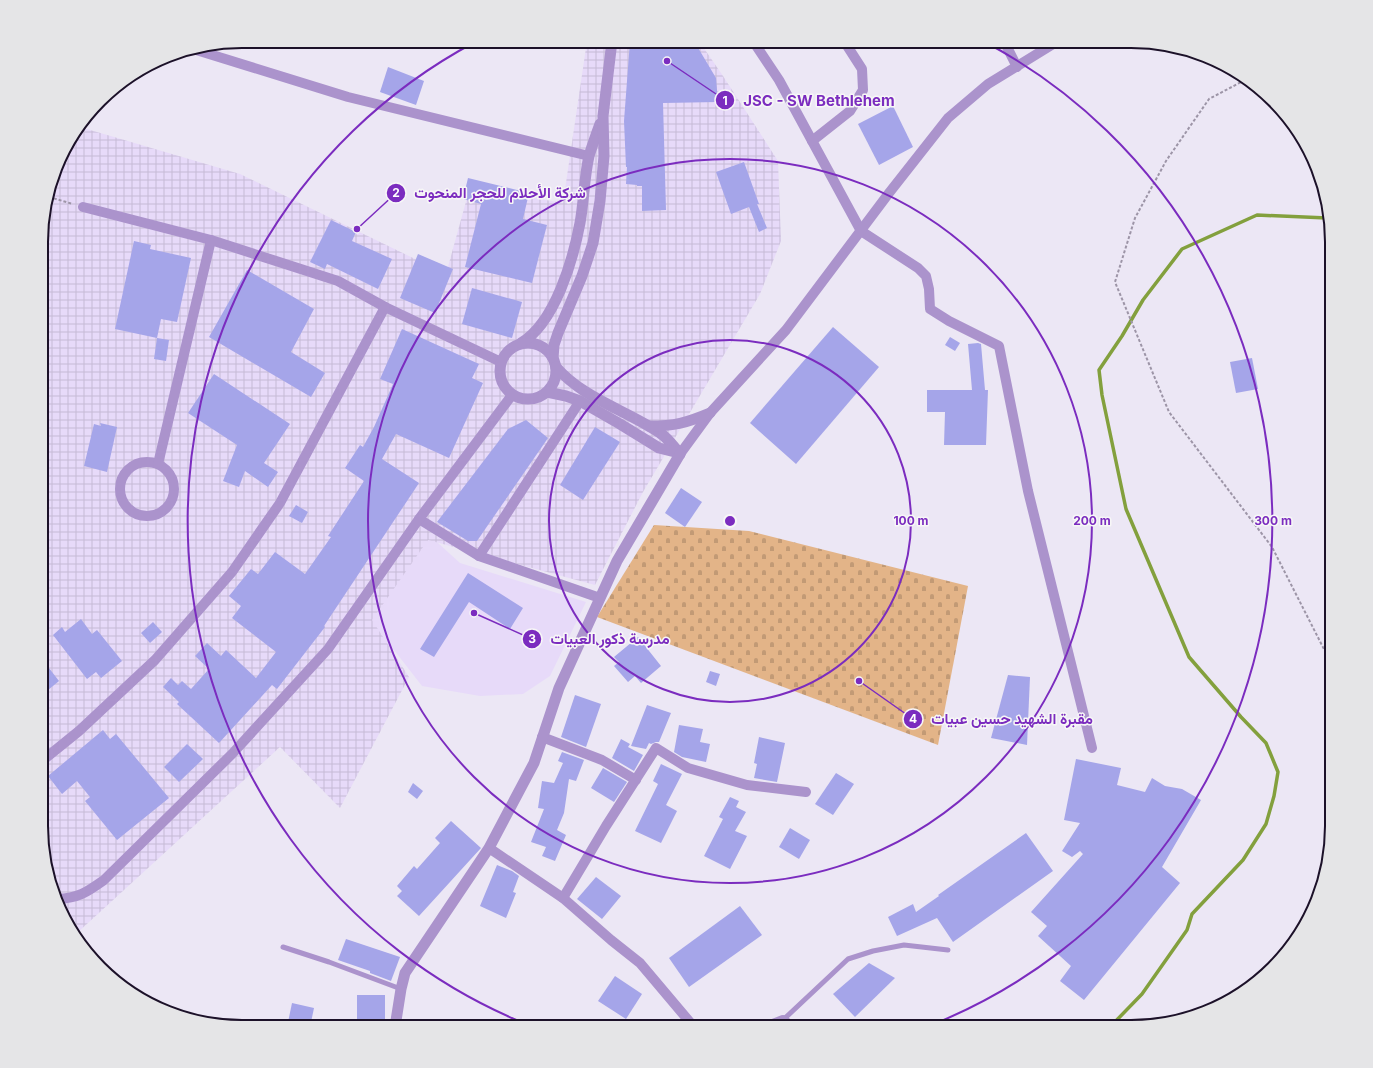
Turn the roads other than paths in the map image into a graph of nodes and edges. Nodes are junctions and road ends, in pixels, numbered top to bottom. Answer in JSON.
{"nodes":[{"id":1,"x":611,"y":48,"type":"edge"},
{"id":2,"x":758,"y":48,"type":"edge"},
{"id":3,"x":848,"y":48,"type":"edge"},
{"id":4,"x":1008,"y":48,"type":"edge"},
{"id":5,"x":1047,"y":48,"type":"edge"},
{"id":6,"x":203,"y":52,"type":"edge"},
{"id":7,"x":1017,"y":67,"type":"junction"},
{"id":8,"x":603,"y":116,"type":"junction"},
{"id":9,"x":812,"y":141,"type":"junction"},
{"id":10,"x":589,"y":156,"type":"junction"},
{"id":11,"x":83,"y":207,"type":"road end"},
{"id":12,"x":861,"y":231,"type":"junction"},
{"id":13,"x":211,"y":240,"type":"junction"},
{"id":14,"x":385,"y":307,"type":"junction"},
{"id":15,"x":521,"y":343,"type":"junction"},
{"id":16,"x":501,"y":362,"type":"junction"},
{"id":17,"x":554,"y":362,"type":"junction"},
{"id":18,"x":547,"y":392,"type":"junction"},
{"id":19,"x":512,"y":395,"type":"junction"},
{"id":20,"x":580,"y":401,"type":"junction"},
{"id":21,"x":710,"y":413,"type":"junction"},
{"id":22,"x":648,"y":426,"type":"junction"},
{"id":23,"x":680,"y":454,"type":"junction"},
{"id":24,"x":158,"y":464,"type":"junction"},
{"id":25,"x":419,"y":519,"type":"junction"},
{"id":26,"x":479,"y":556,"type":"junction"},
{"id":27,"x":600,"y":598,"type":"junction"},
{"id":28,"x":542,"y":737,"type":"junction"},
{"id":29,"x":1092,"y":748,"type":"dead end"},
{"id":30,"x":48,"y":757,"type":"edge"},
{"id":31,"x":636,"y":780,"type":"junction"},
{"id":32,"x":806,"y":792,"type":"dead end"},
{"id":33,"x":489,"y":848,"type":"junction"},
{"id":34,"x":563,"y":898,"type":"junction"},
{"id":35,"x":62,"y":899,"type":"edge"},
{"id":36,"x":283,"y":946,"type":"dead end"},
{"id":37,"x":948,"y":950,"type":"dead end"},
{"id":38,"x":401,"y":989,"type":"junction"},
{"id":39,"x":396,"y":1020,"type":"edge"},
{"id":40,"x":688,"y":1020,"type":"edge"},
{"id":41,"x":782,"y":1020,"type":"edge"}],
"edges":[{"from":1,"to":8,"type":"street"},
{"from":2,"to":9,"type":"street"},
{"from":3,"to":9,"type":"street"},
{"from":4,"to":7,"type":"street"},
{"from":5,"to":7,"type":"street"},
{"from":6,"to":10,"type":"street"},
{"from":7,"to":12,"type":"street"},
{"from":8,"to":10,"type":"street"},
{"from":8,"to":17,"type":"street"},
{"from":9,"to":12,"type":"street"},
{"from":10,"to":15,"type":"street"},
{"from":11,"to":13,"type":"street"},
{"from":12,"to":21,"type":"street"},
{"from":12,"to":29,"type":"street"},
{"from":13,"to":14,"type":"street"},
{"from":13,"to":24,"type":"street"},
{"from":14,"to":16,"type":"street"},
{"from":14,"to":30,"type":"street"},
{"from":15,"to":16,"type":"street"},
{"from":15,"to":17,"type":"street"},
{"from":16,"to":19,"type":"street"},
{"from":17,"to":18,"type":"street"},
{"from":17,"to":22,"type":"street"},
{"from":18,"to":19,"type":"street"},
{"from":18,"to":20,"type":"street"},
{"from":19,"to":25,"type":"street"},
{"from":20,"to":23,"type":"street"},
{"from":20,"to":26,"type":"street"},
{"from":21,"to":22,"type":"street"},
{"from":21,"to":23,"type":"street"},
{"from":22,"to":23,"type":"street"},
{"from":23,"to":27,"type":"street"},
{"from":24,"to":24,"type":"street"},
{"from":25,"to":26,"type":"street"},
{"from":25,"to":35,"type":"street"},
{"from":26,"to":27,"type":"street"},
{"from":27,"to":28,"type":"street"},
{"from":28,"to":31,"type":"street"},
{"from":28,"to":33,"type":"street"},
{"from":31,"to":32,"type":"street"},
{"from":31,"to":34,"type":"street"},
{"from":33,"to":34,"type":"street"},
{"from":33,"to":38,"type":"street"},
{"from":34,"to":40,"type":"street"},
{"from":36,"to":38,"type":"lane"},
{"from":37,"to":41,"type":"lane"},
{"from":38,"to":39,"type":"street"}]}
